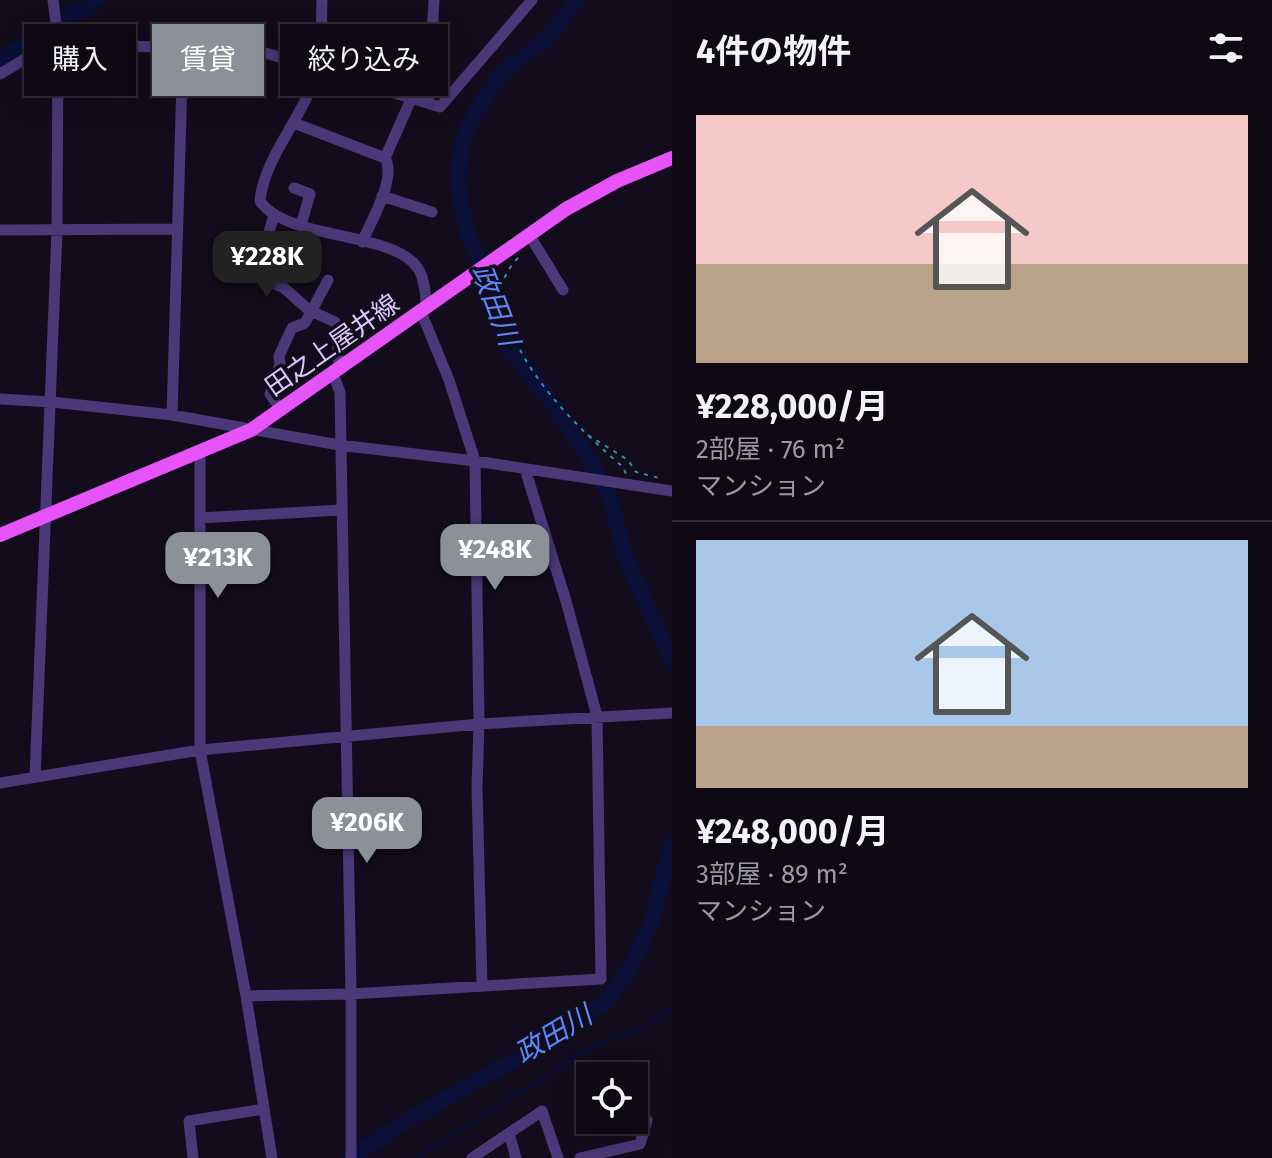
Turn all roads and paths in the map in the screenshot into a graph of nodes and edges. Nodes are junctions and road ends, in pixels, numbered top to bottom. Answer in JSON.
{"nodes":[{"id":1,"x":53,"y":0,"type":"edge"},
{"id":2,"x":322,"y":0,"type":"edge"},
{"id":3,"x":434,"y":0,"type":"edge"},
{"id":4,"x":532,"y":0,"type":"edge"},
{"id":5,"x":56,"y":24,"type":"edge"},
{"id":6,"x":320,"y":24,"type":"edge"},
{"id":7,"x":24,"y":61,"type":"edge"},
{"id":8,"x":0,"y":74,"type":"edge"},
{"id":9,"x":58,"y":96,"type":"edge"},
{"id":10,"x":181,"y":96,"type":"edge"},
{"id":11,"x":306,"y":96,"type":"edge"},
{"id":12,"x":409,"y":96,"type":"edge"},
{"id":13,"x":412,"y":97,"type":"junction"},
{"id":14,"x":428,"y":103,"type":"junction"},
{"id":15,"x":294,"y":123,"type":"junction"},
{"id":16,"x":385,"y":158,"type":"junction"},
{"id":17,"x":672,"y":158,"type":"edge"},
{"id":18,"x":294,"y":188,"type":"dead end"},
{"id":19,"x":382,"y":196,"type":"junction"},
{"id":20,"x":432,"y":212,"type":"dead end"},
{"id":21,"x":274,"y":215,"type":"junction"},
{"id":22,"x":301,"y":225,"type":"junction"},
{"id":23,"x":176,"y":229,"type":"junction"},
{"id":24,"x":0,"y":230,"type":"edge"},
{"id":25,"x":57,"y":231,"type":"junction"},
{"id":26,"x":530,"y":236,"type":"junction"},
{"id":27,"x":362,"y":242,"type":"junction"},
{"id":28,"x":515,"y":247,"type":"junction"},
{"id":29,"x":328,"y":280,"type":"dead end"},
{"id":30,"x":563,"y":290,"type":"dead end"},
{"id":31,"x":424,"y":310,"type":"junction"},
{"id":32,"x":311,"y":311,"type":"junction"},
{"id":33,"x":337,"y":371,"type":"junction"},
{"id":34,"x":0,"y":399,"type":"edge"},
{"id":35,"x":52,"y":402,"type":"junction"},
{"id":36,"x":281,"y":410,"type":"junction"},
{"id":37,"x":172,"y":415,"type":"junction"},
{"id":38,"x":251,"y":430,"type":"junction"},
{"id":39,"x":585,"y":433,"type":"junction"},
{"id":40,"x":339,"y":445,"type":"junction"},
{"id":41,"x":200,"y":451,"type":"junction"},
{"id":42,"x":475,"y":461,"type":"junction"},
{"id":43,"x":525,"y":469,"type":"junction"},
{"id":44,"x":660,"y":478,"type":"dead end"},
{"id":45,"x":632,"y":486,"type":"junction"},
{"id":46,"x":672,"y":491,"type":"edge"},
{"id":47,"x":341,"y":510,"type":"junction"},
{"id":48,"x":45,"y":518,"type":"junction"},
{"id":49,"x":200,"y":518,"type":"junction"},
{"id":50,"x":0,"y":535,"type":"edge"},
{"id":51,"x":672,"y":713,"type":"edge"},
{"id":52,"x":597,"y":716,"type":"junction"},
{"id":53,"x":479,"y":724,"type":"junction"},
{"id":54,"x":347,"y":736,"type":"junction"},
{"id":55,"x":200,"y":750,"type":"junction"},
{"id":56,"x":35,"y":777,"type":"junction"},
{"id":57,"x":0,"y":783,"type":"edge"},
{"id":58,"x":482,"y":985,"type":"junction"},
{"id":59,"x":351,"y":994,"type":"junction"},
{"id":60,"x":246,"y":996,"type":"junction"},
{"id":61,"x":264,"y":1109,"type":"junction"},
{"id":62,"x":509,"y":1133,"type":"junction"},
{"id":63,"x":643,"y":1134,"type":"edge"},
{"id":64,"x":640,"y":1144,"type":"junction"},
{"id":65,"x":599,"y":1156,"type":"edge"},
{"id":66,"x":193,"y":1158,"type":"edge"},
{"id":67,"x":272,"y":1158,"type":"edge"},
{"id":68,"x":351,"y":1158,"type":"edge"},
{"id":69,"x":472,"y":1158,"type":"edge"},
{"id":70,"x":516,"y":1158,"type":"edge"},
{"id":71,"x":558,"y":1158,"type":"edge"},
{"id":72,"x":580,"y":1158,"type":"edge"},
{"id":73,"x":638,"y":1158,"type":"edge"}],
"edges":[{"from":1,"to":5,"type":"street"},
{"from":2,"to":6,"type":"street"},
{"from":3,"to":14,"type":"street"},
{"from":4,"to":14,"type":"street"},
{"from":7,"to":8,"type":"street"},
{"from":9,"to":25,"type":"street"},
{"from":10,"to":23,"type":"street"},
{"from":11,"to":15,"type":"street"},
{"from":12,"to":13,"type":"street"},
{"from":13,"to":14,"type":"street"},
{"from":13,"to":16,"type":"street"},
{"from":15,"to":16,"type":"street"},
{"from":15,"to":21,"type":"street"},
{"from":16,"to":19,"type":"street"},
{"from":17,"to":26,"type":"main road","name":"田之上屋井線"},
{"from":18,"to":22,"type":"street"},
{"from":19,"to":20,"type":"street"},
{"from":19,"to":27,"type":"street"},
{"from":21,"to":22,"type":"street"},
{"from":21,"to":32,"type":"street"},
{"from":22,"to":27,"type":"street"},
{"from":23,"to":25,"type":"street"},
{"from":23,"to":37,"type":"street"},
{"from":24,"to":25,"type":"street"},
{"from":25,"to":35,"type":"street"},
{"from":26,"to":28,"type":"main road","name":"田之上屋井線"},
{"from":26,"to":30,"type":"street"},
{"from":27,"to":31,"type":"street"},
{"from":28,"to":31,"type":"main road","name":"田之上屋井線"},
{"from":28,"to":39,"type":"path"},
{"from":29,"to":32,"type":"street"},
{"from":31,"to":33,"type":"main road","name":"田之上屋井線"},
{"from":31,"to":42,"type":"street"},
{"from":32,"to":33,"type":"street"},
{"from":32,"to":36,"type":"street"},
{"from":33,"to":36,"type":"main road","name":"田之上屋井線"},
{"from":33,"to":40,"type":"street"},
{"from":34,"to":35,"type":"street"},
{"from":35,"to":37,"type":"street"},
{"from":35,"to":48,"type":"street"},
{"from":36,"to":38,"type":"main road","name":"田之上屋井線"},
{"from":37,"to":38,"type":"street"},
{"from":38,"to":40,"type":"street"},
{"from":38,"to":41,"type":"main road","name":"田之上屋井線"},
{"from":39,"to":44,"type":"path"},
{"from":39,"to":45,"type":"path"},
{"from":40,"to":42,"type":"street"},
{"from":40,"to":47,"type":"street"},
{"from":41,"to":48,"type":"main road","name":"田之上屋井線"},
{"from":41,"to":49,"type":"street"},
{"from":42,"to":43,"type":"street"},
{"from":42,"to":53,"type":"street"},
{"from":43,"to":45,"type":"street"},
{"from":43,"to":52,"type":"street"},
{"from":45,"to":46,"type":"street"},
{"from":47,"to":49,"type":"street"},
{"from":47,"to":54,"type":"street"},
{"from":48,"to":50,"type":"main road","name":"田之上屋井線"},
{"from":48,"to":56,"type":"street"},
{"from":49,"to":55,"type":"street"},
{"from":51,"to":52,"type":"street"},
{"from":52,"to":53,"type":"street"},
{"from":52,"to":58,"type":"street"},
{"from":53,"to":54,"type":"street"},
{"from":53,"to":58,"type":"street"},
{"from":54,"to":55,"type":"street"},
{"from":54,"to":59,"type":"street"},
{"from":55,"to":56,"type":"street"},
{"from":55,"to":60,"type":"street"},
{"from":56,"to":57,"type":"street"},
{"from":58,"to":59,"type":"street"},
{"from":59,"to":60,"type":"street"},
{"from":59,"to":68,"type":"street"},
{"from":60,"to":61,"type":"street"},
{"from":61,"to":66,"type":"street"},
{"from":61,"to":67,"type":"street"},
{"from":62,"to":69,"type":"street"},
{"from":62,"to":70,"type":"street"},
{"from":62,"to":71,"type":"street"},
{"from":63,"to":64,"type":"street"},
{"from":64,"to":65,"type":"street"},
{"from":64,"to":73,"type":"street"},
{"from":65,"to":72,"type":"street"}]}
